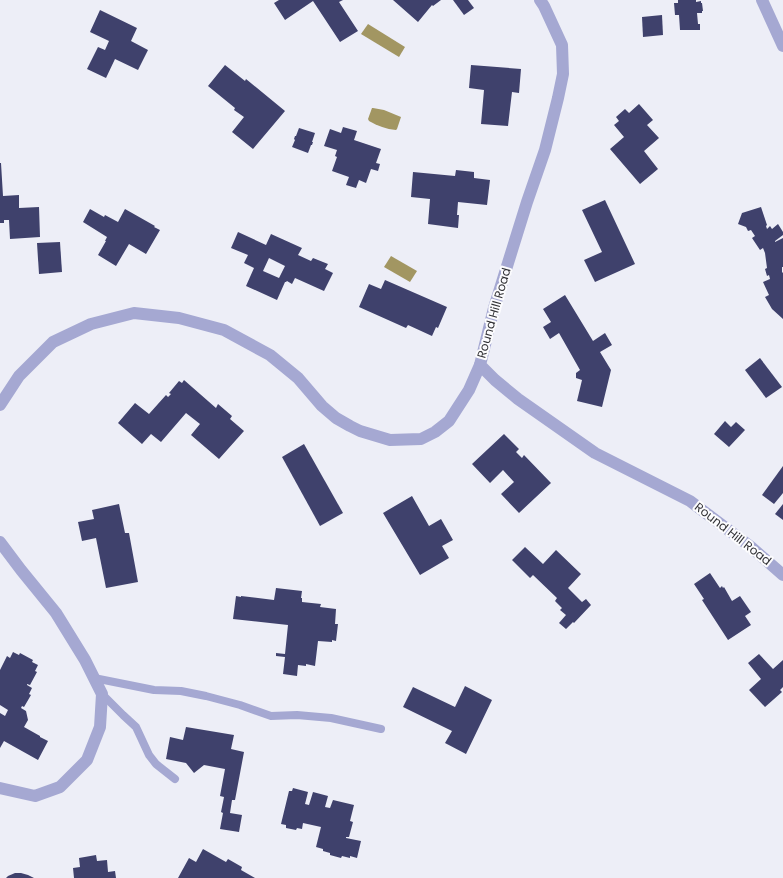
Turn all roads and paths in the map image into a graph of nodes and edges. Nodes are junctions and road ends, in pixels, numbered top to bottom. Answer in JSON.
{"nodes":[{"id":1,"x":540,"y":0,"type":"edge"},
{"id":2,"x":762,"y":0,"type":"edge"},
{"id":3,"x":783,"y":46,"type":"edge"},
{"id":4,"x":480,"y":365,"type":"junction"},
{"id":5,"x":0,"y":405,"type":"edge"},
{"id":6,"x":0,"y":542,"type":"edge"},
{"id":7,"x":783,"y":575,"type":"edge"},
{"id":8,"x":94,"y":678,"type":"junction"},
{"id":9,"x":102,"y":694,"type":"junction"},
{"id":10,"x":382,"y":729,"type":"dead end"},
{"id":11,"x":175,"y":779,"type":"dead end"},
{"id":12,"x":0,"y":788,"type":"edge"}],
"edges":[{"from":1,"to":4,"type":"street","name":"Round Hill Road"},
{"from":2,"to":3,"type":"street"},
{"from":4,"to":5,"type":"street"},
{"from":4,"to":7,"type":"street","name":"Round Hill Road"},
{"from":6,"to":8,"type":"street"},
{"from":8,"to":9,"type":"street"},
{"from":8,"to":10,"type":"lane"},
{"from":9,"to":11,"type":"lane"},
{"from":9,"to":12,"type":"street"}]}
